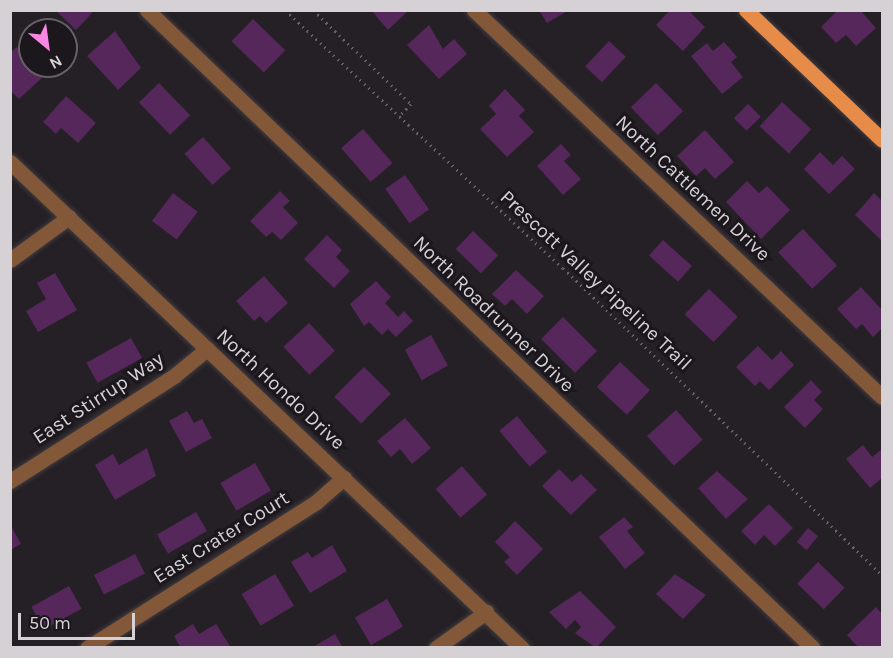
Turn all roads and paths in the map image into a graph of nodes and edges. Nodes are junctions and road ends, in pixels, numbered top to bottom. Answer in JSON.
{"nodes":[{"id":1,"x":147,"y":10,"type":"edge"},
{"id":2,"x":285,"y":10,"type":"edge"},
{"id":3,"x":313,"y":10,"type":"edge"},
{"id":4,"x":474,"y":10,"type":"edge"},
{"id":5,"x":746,"y":10,"type":"edge"},
{"id":6,"x":399,"y":116,"type":"junction"},
{"id":7,"x":882,"y":140,"type":"edge"},
{"id":8,"x":10,"y":162,"type":"edge"},
{"id":9,"x":69,"y":217,"type":"junction"},
{"id":10,"x":10,"y":260,"type":"edge"},
{"id":11,"x":207,"y":349,"type":"junction"},
{"id":12,"x":882,"y":397,"type":"edge"},
{"id":13,"x":344,"y":478,"type":"junction"},
{"id":14,"x":10,"y":481,"type":"edge"},
{"id":15,"x":882,"y":575,"type":"edge"},
{"id":16,"x":486,"y":612,"type":"junction"},
{"id":17,"x":87,"y":648,"type":"edge"},
{"id":18,"x":436,"y":648,"type":"edge"},
{"id":19,"x":522,"y":648,"type":"edge"},
{"id":20,"x":813,"y":648,"type":"edge"}],
"edges":[{"from":1,"to":20,"type":"street","name":"North Roadrunner Drive"},
{"from":2,"to":6,"type":"path","name":"Prescott Valley Pipeline Trail"},
{"from":3,"to":6,"type":"path"},
{"from":4,"to":12,"type":"street","name":"North Cattlemen Drive"},
{"from":5,"to":7,"type":"main road"},
{"from":6,"to":15,"type":"path","name":"Prescott Valley Pipeline Trail"},
{"from":8,"to":9,"type":"street","name":"North Hondo Drive"},
{"from":9,"to":10,"type":"street"},
{"from":9,"to":11,"type":"street","name":"North Hondo Drive"},
{"from":11,"to":13,"type":"street","name":"North Hondo Drive"},
{"from":11,"to":14,"type":"street","name":"East Stirrup Way"},
{"from":13,"to":16,"type":"street","name":"North Hondo Drive"},
{"from":13,"to":17,"type":"street","name":"East Crater Court"},
{"from":16,"to":18,"type":"street"},
{"from":16,"to":19,"type":"street","name":"North Hondo Drive"}]}
